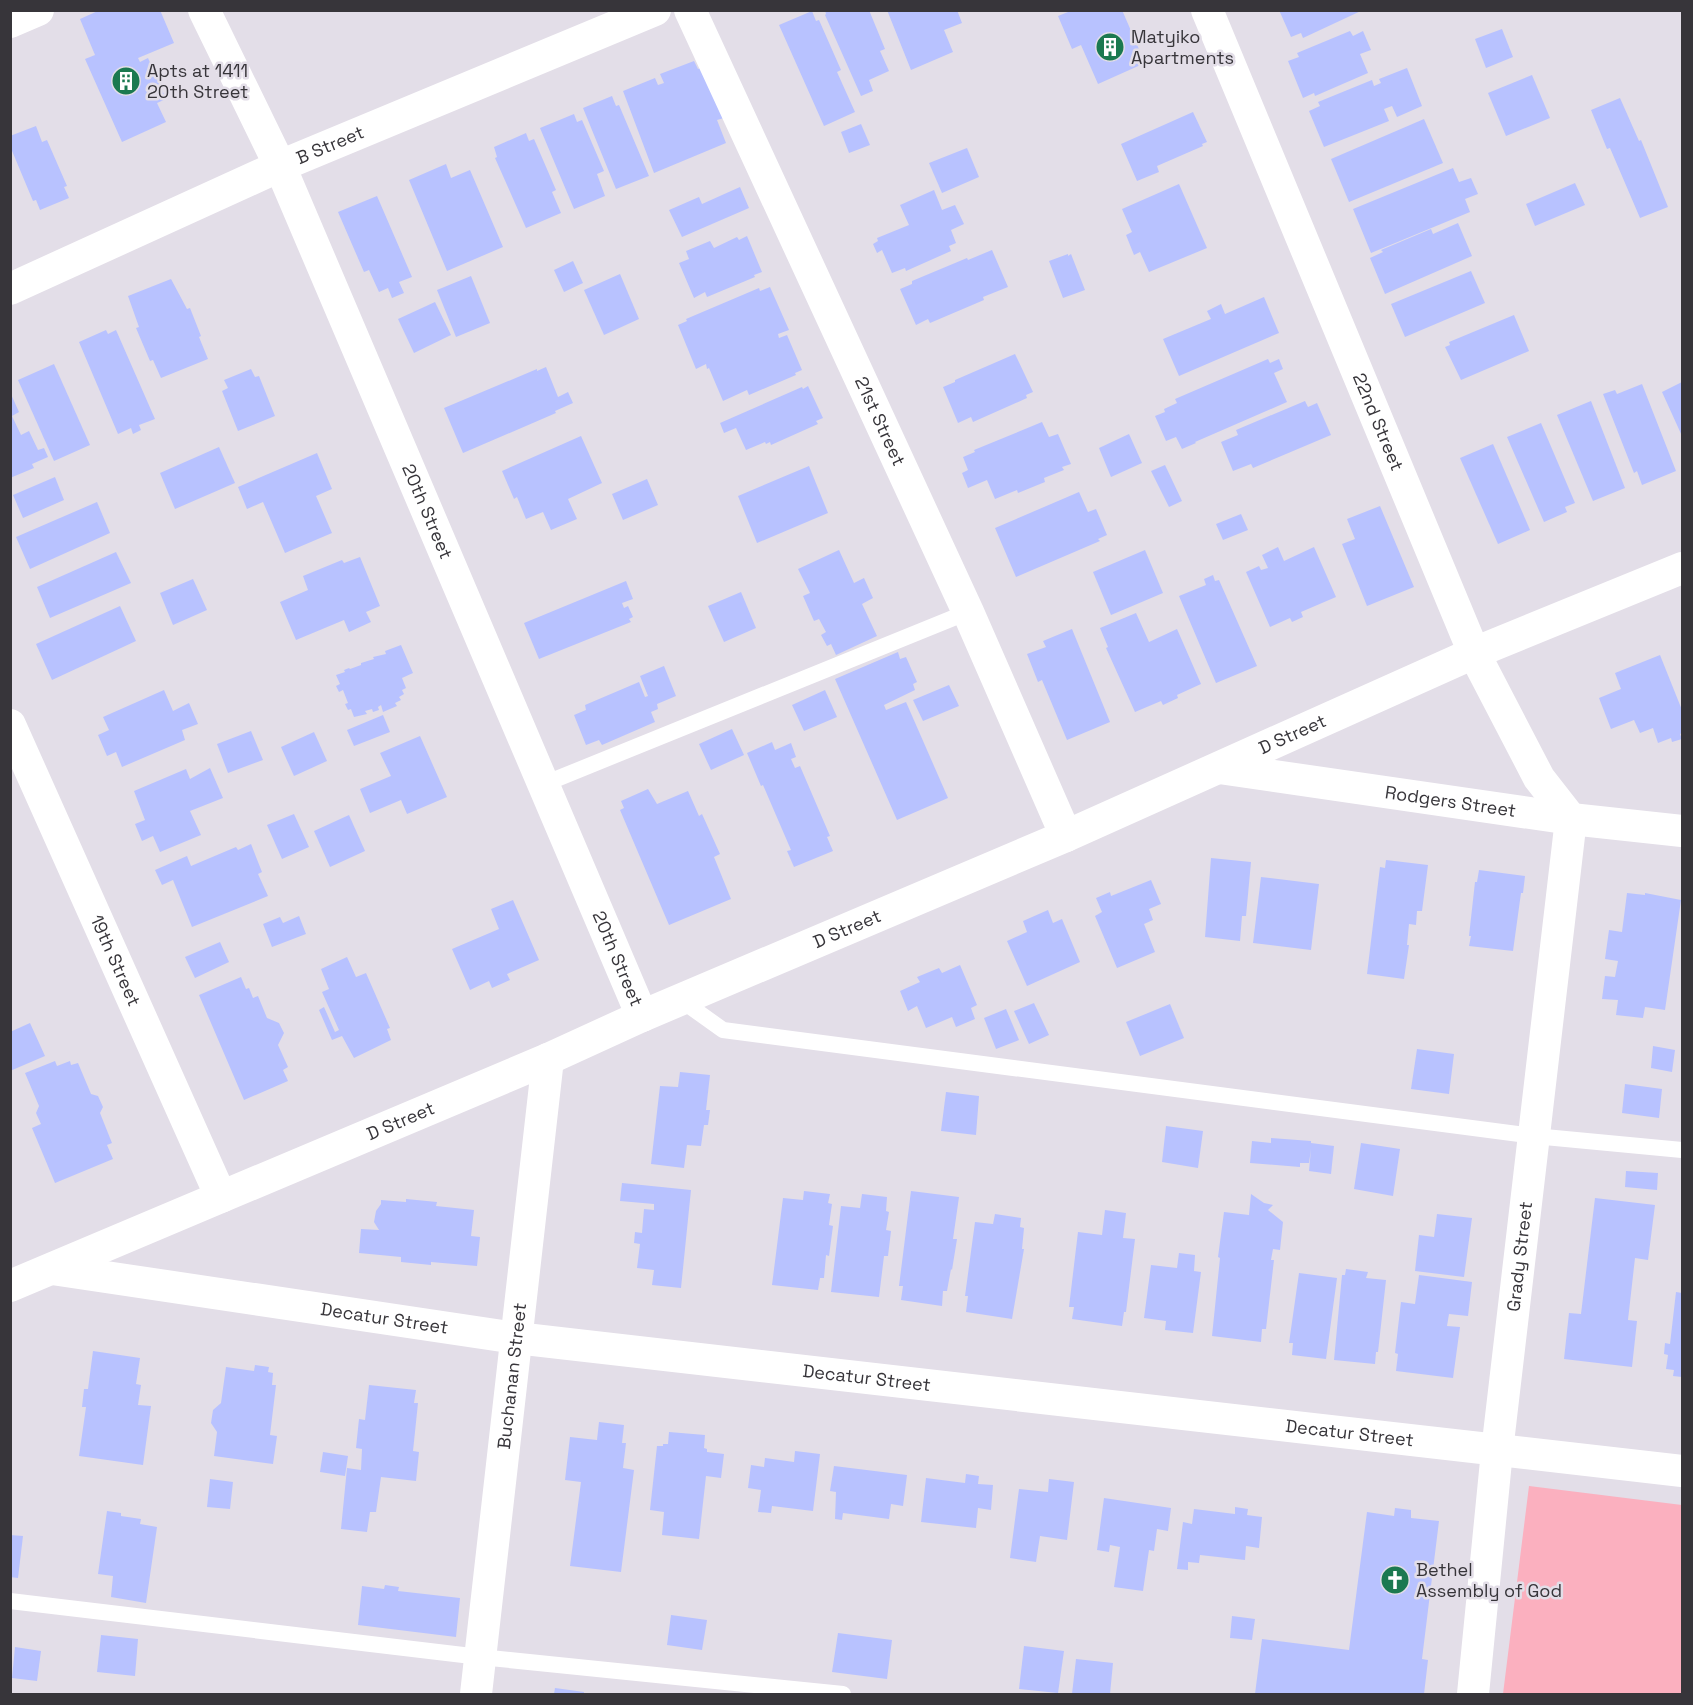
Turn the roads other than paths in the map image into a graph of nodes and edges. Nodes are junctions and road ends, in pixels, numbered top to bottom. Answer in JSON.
{"nodes":[{"id":1,"x":38,"y":10,"type":"edge"},
{"id":2,"x":204,"y":10,"type":"edge"},
{"id":3,"x":655,"y":10,"type":"edge"},
{"id":4,"x":690,"y":10,"type":"edge"},
{"id":5,"x":1208,"y":10,"type":"edge"},
{"id":6,"x":10,"y":22,"type":"edge"},
{"id":7,"x":280,"y":166,"type":"junction"},
{"id":8,"x":10,"y":289,"type":"edge"},
{"id":9,"x":1683,"y":568,"type":"edge"},
{"id":10,"x":968,"y":612,"type":"junction"},
{"id":11,"x":1474,"y":653,"type":"junction"},
{"id":12,"x":10,"y":725,"type":"edge"},
{"id":13,"x":1219,"y":768,"type":"junction"},
{"id":14,"x":543,"y":784,"type":"junction"},
{"id":15,"x":1571,"y":819,"type":"junction"},
{"id":16,"x":1683,"y":831,"type":"edge"},
{"id":17,"x":1065,"y":836,"type":"junction"},
{"id":18,"x":681,"y":1000,"type":"junction"},
{"id":19,"x":642,"y":1016,"type":"junction"},
{"id":20,"x":548,"y":1059,"type":"junction"},
{"id":21,"x":1534,"y":1136,"type":"junction"},
{"id":22,"x":1683,"y":1150,"type":"edge"},
{"id":23,"x":221,"y":1197,"type":"junction"},
{"id":24,"x":52,"y":1269,"type":"junction"},
{"id":25,"x":10,"y":1286,"type":"edge"},
{"id":26,"x":516,"y":1338,"type":"junction"},
{"id":27,"x":1497,"y":1451,"type":"junction"},
{"id":28,"x":1683,"y":1471,"type":"edge"},
{"id":29,"x":10,"y":1601,"type":"edge"},
{"id":30,"x":480,"y":1657,"type":"junction"},
{"id":31,"x":476,"y":1695,"type":"edge"},
{"id":32,"x":843,"y":1695,"type":"edge"},
{"id":33,"x":1473,"y":1695,"type":"edge"}],
"edges":[{"from":1,"to":6,"type":"street"},
{"from":2,"to":7,"type":"street","name":"20th Street"},
{"from":3,"to":7,"type":"street","name":"B Street"},
{"from":4,"to":10,"type":"street","name":"21st Street"},
{"from":5,"to":11,"type":"street","name":"22nd Street"},
{"from":7,"to":8,"type":"street","name":"B Street"},
{"from":7,"to":14,"type":"street","name":"20th Street"},
{"from":9,"to":11,"type":"street","name":"D Street"},
{"from":10,"to":14,"type":"lane"},
{"from":10,"to":17,"type":"street","name":"21st Street"},
{"from":11,"to":13,"type":"street","name":"D Street"},
{"from":11,"to":15,"type":"street","name":"22nd Street"},
{"from":12,"to":23,"type":"street","name":"19th Street"},
{"from":13,"to":15,"type":"street","name":"Rodgers Street"},
{"from":13,"to":17,"type":"street","name":"D Street"},
{"from":14,"to":19,"type":"street","name":"20th Street"},
{"from":15,"to":16,"type":"street","name":"Rodgers Street"},
{"from":15,"to":21,"type":"street","name":"Grady Street"},
{"from":17,"to":18,"type":"street","name":"D Street"},
{"from":18,"to":19,"type":"street","name":"D Street"},
{"from":18,"to":21,"type":"lane"},
{"from":19,"to":20,"type":"street","name":"D Street"},
{"from":20,"to":23,"type":"street","name":"D Street"},
{"from":20,"to":26,"type":"street","name":"Buchanan Street"},
{"from":21,"to":22,"type":"lane"},
{"from":21,"to":27,"type":"street","name":"Grady Street"},
{"from":23,"to":24,"type":"street","name":"D Street"},
{"from":24,"to":25,"type":"street","name":"D Street"},
{"from":24,"to":26,"type":"street","name":"Decatur Street"},
{"from":26,"to":27,"type":"street","name":"Decatur Street"},
{"from":26,"to":30,"type":"street","name":"Buchanan Street"},
{"from":27,"to":28,"type":"street","name":"Decatur Street"},
{"from":27,"to":33,"type":"street","name":"Grady Street"},
{"from":29,"to":30,"type":"lane"},
{"from":30,"to":31,"type":"street","name":"Buchanan Street"},
{"from":30,"to":32,"type":"lane"}]}
